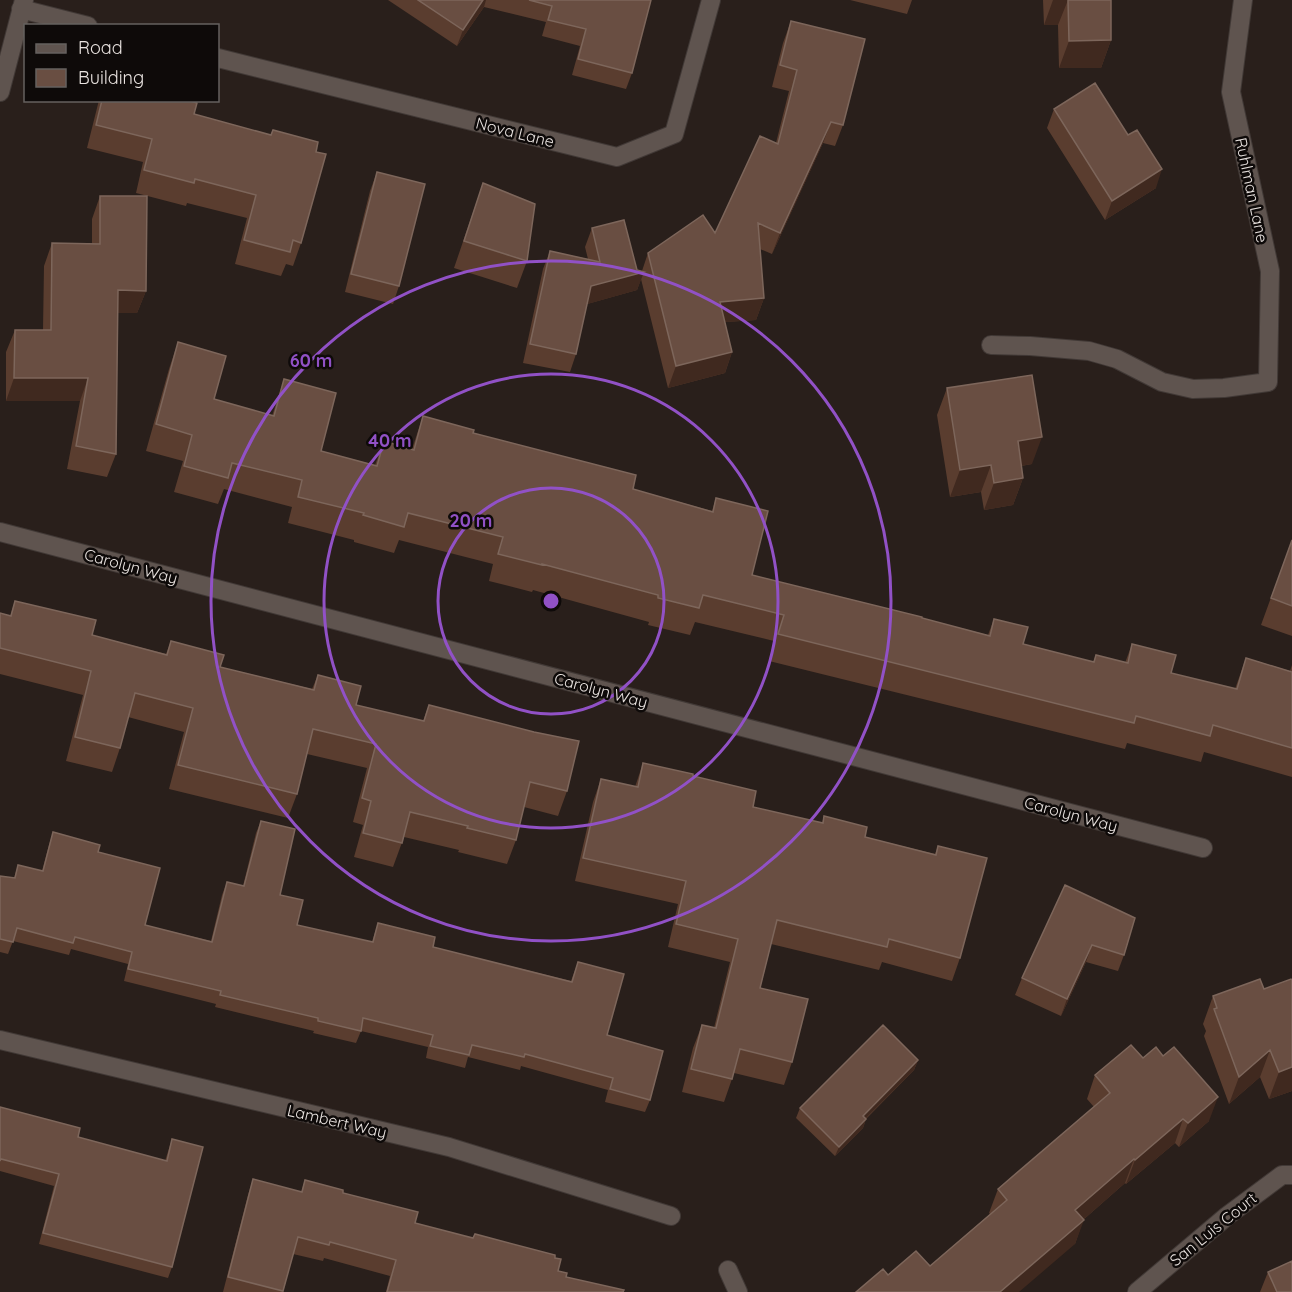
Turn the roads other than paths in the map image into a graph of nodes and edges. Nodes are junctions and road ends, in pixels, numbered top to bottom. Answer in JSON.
{"nodes":[{"id":1,"x":711,"y":0,"type":"edge"},
{"id":2,"x":1243,"y":0,"type":"edge"},
{"id":3,"x":22,"y":4,"type":"edge"},
{"id":4,"x":82,"y":24,"type":"edge"},
{"id":5,"x":219,"y":58,"type":"edge"},
{"id":6,"x":0,"y":92,"type":"edge"},
{"id":7,"x":991,"y":345,"type":"dead end"},
{"id":8,"x":0,"y":532,"type":"edge"},
{"id":9,"x":1203,"y":848,"type":"dead end"},
{"id":10,"x":0,"y":1040,"type":"edge"},
{"id":11,"x":1292,"y":1175,"type":"edge"},
{"id":12,"x":671,"y":1216,"type":"dead end"},
{"id":13,"x":728,"y":1270,"type":"dead end"},
{"id":14,"x":738,"y":1292,"type":"edge"},
{"id":15,"x":1137,"y":1292,"type":"edge"}],
"edges":[{"from":1,"to":5,"type":"street","name":"Nova Lane"},
{"from":2,"to":7,"type":"street","name":"Ruhlman Lane"},
{"from":3,"to":4,"type":"street"},
{"from":3,"to":6,"type":"street"},
{"from":8,"to":9,"type":"street","name":"Carolyn Way"},
{"from":10,"to":12,"type":"street","name":"Lambert Way"},
{"from":11,"to":15,"type":"street","name":"San Luis Court"},
{"from":13,"to":14,"type":"street"}]}
